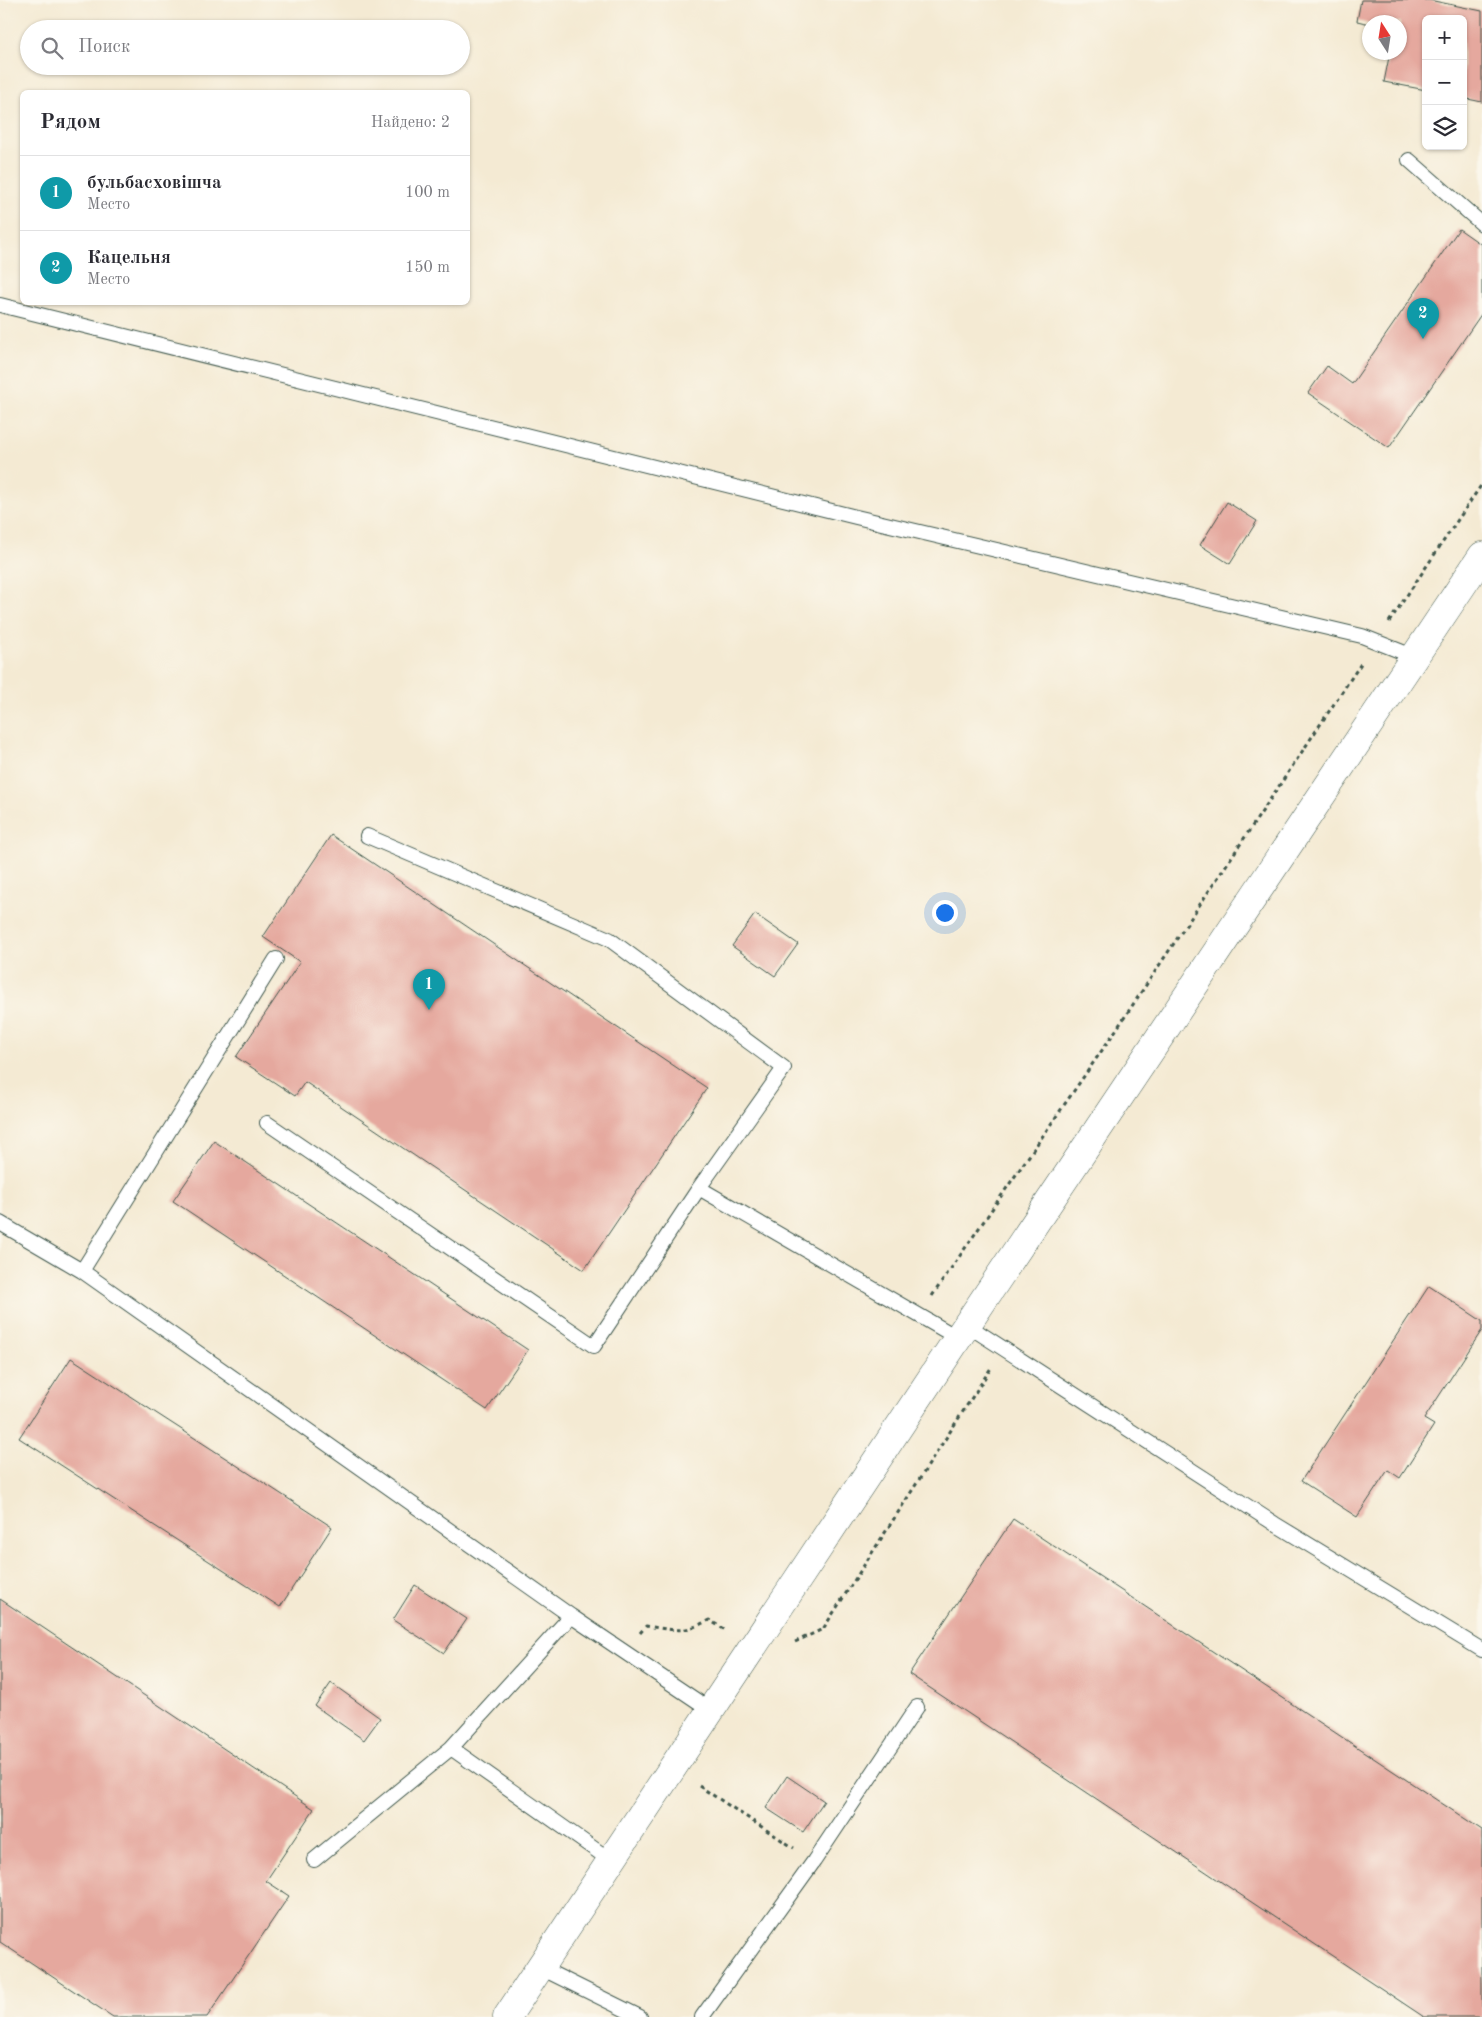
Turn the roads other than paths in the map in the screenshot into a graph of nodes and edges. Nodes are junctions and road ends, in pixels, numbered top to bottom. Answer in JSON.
{"nodes":[{"id":1,"x":1409,"y":160,"type":"dead end"},
{"id":2,"x":1482,"y":224,"type":"edge"},
{"id":3,"x":0,"y":306,"type":"edge"},
{"id":4,"x":1482,"y":556,"type":"edge"},
{"id":5,"x":1415,"y":657,"type":"junction"},
{"id":6,"x":367,"y":836,"type":"dead end"},
{"id":7,"x":276,"y":959,"type":"dead end"},
{"id":8,"x":267,"y":1123,"type":"dead end"},
{"id":9,"x":699,"y":1188,"type":"junction"},
{"id":10,"x":0,"y":1223,"type":"edge"},
{"id":11,"x":82,"y":1271,"type":"junction"},
{"id":12,"x":962,"y":1332,"type":"junction"},
{"id":13,"x":571,"y":1616,"type":"junction"},
{"id":14,"x":1482,"y":1650,"type":"edge"},
{"id":15,"x":917,"y":1707,"type":"dead end"},
{"id":16,"x":712,"y":1710,"type":"junction"},
{"id":17,"x":451,"y":1748,"type":"junction"},
{"id":18,"x":314,"y":1860,"type":"dead end"},
{"id":19,"x":610,"y":1860,"type":"junction"},
{"id":20,"x":540,"y":1968,"type":"junction"},
{"id":21,"x":507,"y":2017,"type":"edge"},
{"id":22,"x":640,"y":2017,"type":"edge"},
{"id":23,"x":702,"y":2017,"type":"edge"}],
"edges":[{"from":1,"to":2,"type":"lane"},
{"from":3,"to":5,"type":"lane"},
{"from":4,"to":5,"type":"street"},
{"from":5,"to":12,"type":"street"},
{"from":6,"to":9,"type":"lane"},
{"from":7,"to":11,"type":"lane"},
{"from":8,"to":9,"type":"lane"},
{"from":9,"to":12,"type":"lane"},
{"from":10,"to":11,"type":"lane"},
{"from":11,"to":13,"type":"lane"},
{"from":12,"to":14,"type":"lane"},
{"from":12,"to":16,"type":"street"},
{"from":13,"to":16,"type":"lane"},
{"from":13,"to":17,"type":"lane"},
{"from":15,"to":23,"type":"lane"},
{"from":16,"to":19,"type":"street"},
{"from":17,"to":18,"type":"lane"},
{"from":17,"to":19,"type":"lane"},
{"from":19,"to":20,"type":"street"},
{"from":20,"to":21,"type":"street"},
{"from":20,"to":22,"type":"lane"}]}
